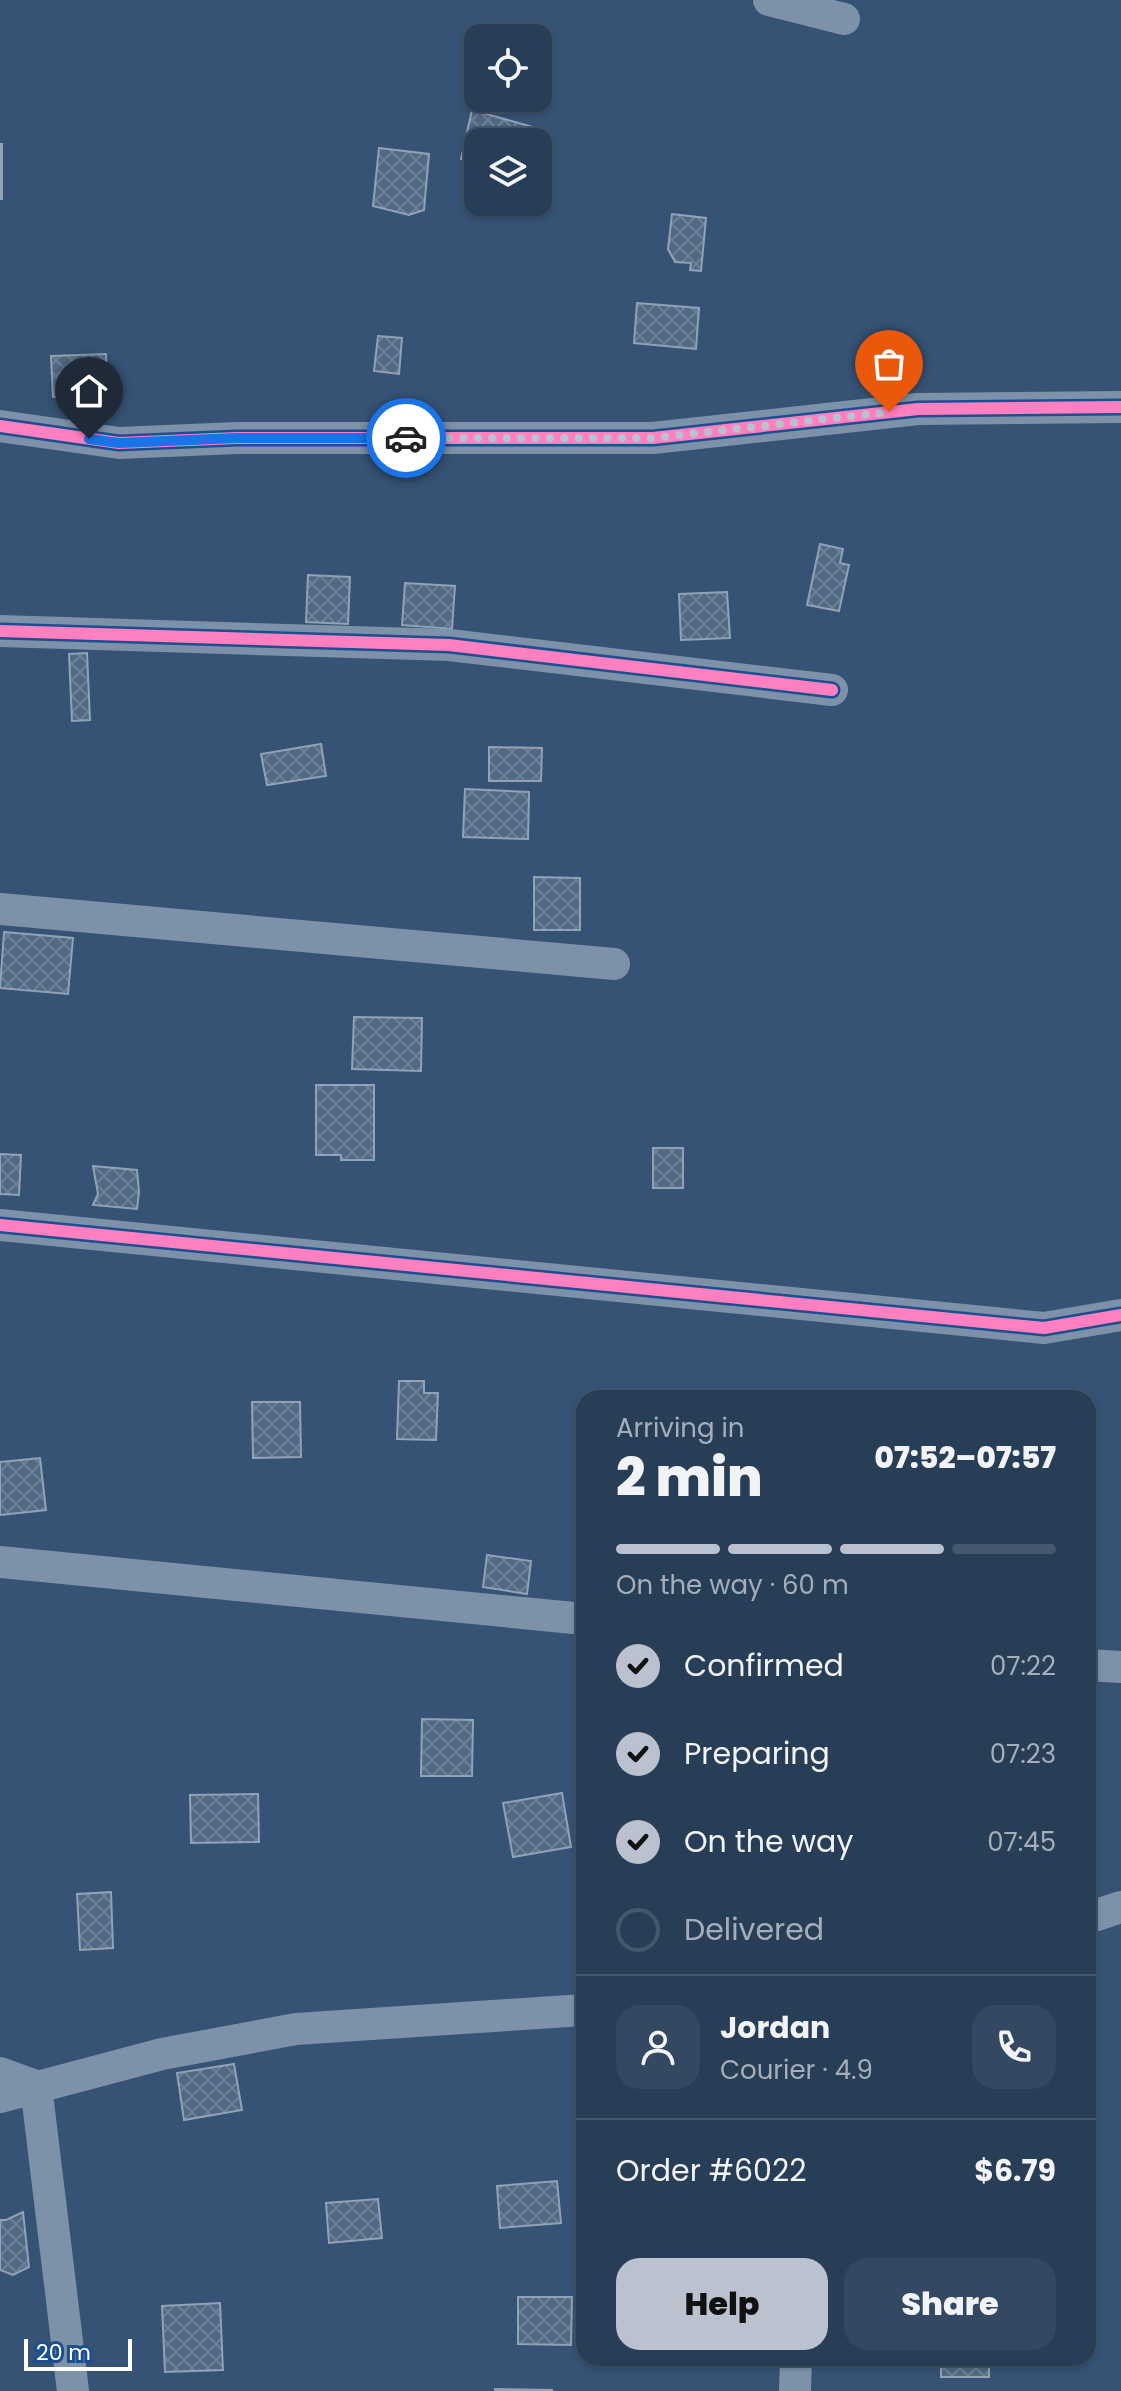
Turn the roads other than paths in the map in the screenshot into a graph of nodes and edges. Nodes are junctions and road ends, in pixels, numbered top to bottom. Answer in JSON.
{"nodes":[{"id":1,"x":769,"y":0,"type":"edge"},
{"id":2,"x":844,"y":19,"type":"dead end"},
{"id":3,"x":1121,"y":407,"type":"edge"},
{"id":4,"x":0,"y":426,"type":"edge"},
{"id":5,"x":0,"y":631,"type":"edge"},
{"id":6,"x":832,"y":690,"type":"dead end"},
{"id":7,"x":0,"y":909,"type":"edge"},
{"id":8,"x":614,"y":964,"type":"dead end"},
{"id":9,"x":0,"y":1225,"type":"edge"},
{"id":10,"x":1121,"y":1315,"type":"edge"},
{"id":11,"x":0,"y":1562,"type":"edge"},
{"id":12,"x":576,"y":1618,"type":"edge"},
{"id":13,"x":1096,"y":1665,"type":"edge"},
{"id":14,"x":1121,"y":1667,"type":"edge"},
{"id":15,"x":1121,"y":1907,"type":"edge"},
{"id":16,"x":1096,"y":1915,"type":"edge"},
{"id":17,"x":576,"y":2011,"type":"edge"},
{"id":18,"x":0,"y":2073,"type":"edge"},
{"id":19,"x":36,"y":2086,"type":"junction"},
{"id":20,"x":0,"y":2097,"type":"edge"},
{"id":21,"x":796,"y":2366,"type":"edge"},
{"id":22,"x":73,"y":2391,"type":"edge"},
{"id":23,"x":795,"y":2391,"type":"edge"}],
"edges":[{"from":1,"to":2,"type":"street"},
{"from":3,"to":4,"type":"street"},
{"from":5,"to":6,"type":"street"},
{"from":7,"to":8,"type":"street"},
{"from":9,"to":10,"type":"street"},
{"from":11,"to":12,"type":"street"},
{"from":13,"to":14,"type":"street"},
{"from":15,"to":16,"type":"street"},
{"from":17,"to":19,"type":"street"},
{"from":18,"to":19,"type":"street"},
{"from":19,"to":20,"type":"street"},
{"from":19,"to":22,"type":"street"},
{"from":21,"to":23,"type":"street"}]}
